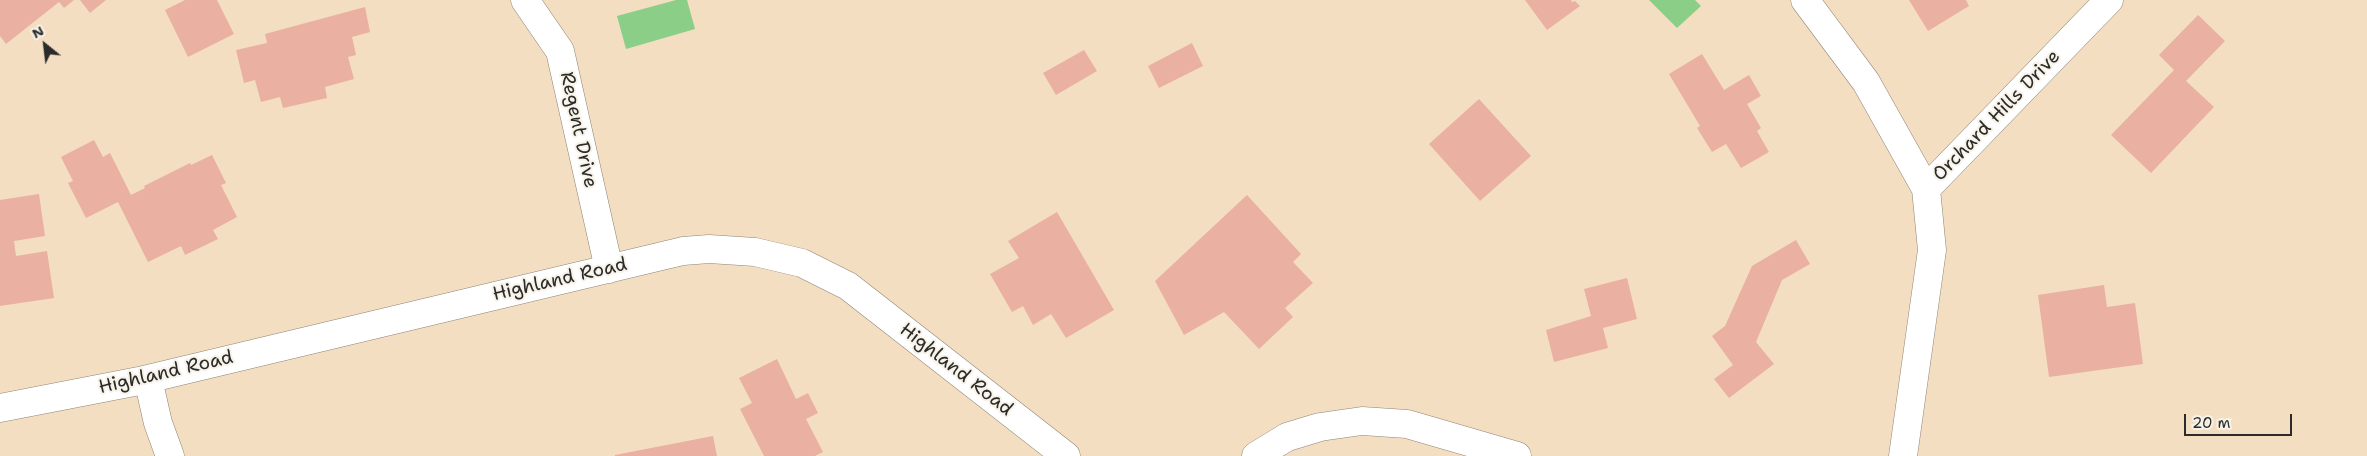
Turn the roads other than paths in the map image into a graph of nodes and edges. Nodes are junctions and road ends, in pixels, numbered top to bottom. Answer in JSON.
{"nodes":[{"id":1,"x":525,"y":0,"type":"edge"},
{"id":2,"x":1806,"y":0,"type":"edge"},
{"id":3,"x":2109,"y":0,"type":"edge"},
{"id":4,"x":1926,"y":189,"type":"junction"},
{"id":5,"x":609,"y":269,"type":"junction"},
{"id":6,"x":148,"y":380,"type":"junction"},
{"id":7,"x":0,"y":408,"type":"edge"},
{"id":8,"x":170,"y":456,"type":"edge"},
{"id":9,"x":1066,"y":456,"type":"edge"},
{"id":10,"x":1256,"y":456,"type":"edge"},
{"id":11,"x":1517,"y":456,"type":"edge"},
{"id":12,"x":1903,"y":456,"type":"edge"}],
"edges":[{"from":1,"to":5,"type":"street","name":"Regent Drive"},
{"from":2,"to":4,"type":"street"},
{"from":3,"to":4,"type":"street","name":"Orchard Hills Drive"},
{"from":4,"to":12,"type":"street","name":"Orchard Hills Drive"},
{"from":5,"to":6,"type":"street","name":"Highland Road"},
{"from":5,"to":9,"type":"street","name":"Highland Road"},
{"from":6,"to":7,"type":"street","name":"Highland Road"},
{"from":6,"to":8,"type":"street"},
{"from":10,"to":11,"type":"street"}]}
